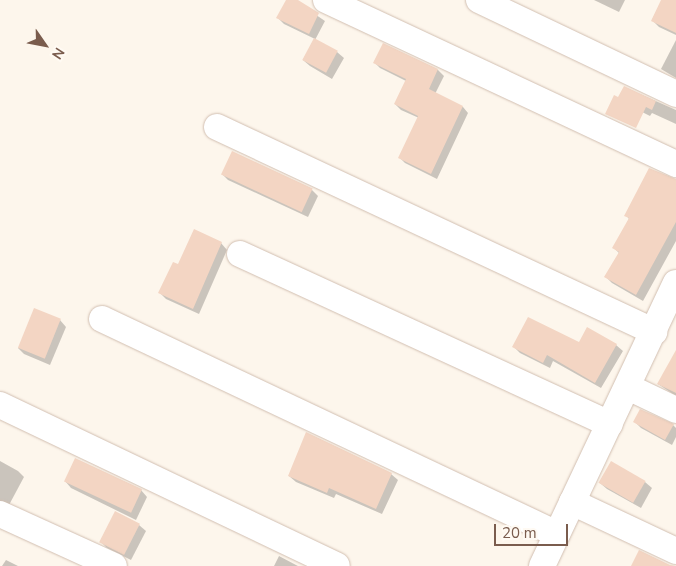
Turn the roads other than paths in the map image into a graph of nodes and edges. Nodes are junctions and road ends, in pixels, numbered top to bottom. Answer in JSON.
{"nodes":[{"id":1,"x":326,"y":0,"type":"edge"},
{"id":2,"x":478,"y":0,"type":"edge"},
{"id":3,"x":676,"y":94,"type":"edge"},
{"id":4,"x":217,"y":127,"type":"dead end"},
{"id":5,"x":676,"y":164,"type":"edge"},
{"id":6,"x":240,"y":254,"type":"dead end"},
{"id":7,"x":674,"y":292,"type":"edge"},
{"id":8,"x":102,"y":318,"type":"dead end"},
{"id":9,"x":654,"y":332,"type":"junction"},
{"id":10,"x":628,"y":387,"type":"junction"},
{"id":11,"x":0,"y":405,"type":"edge"},
{"id":12,"x":676,"y":410,"type":"edge"},
{"id":13,"x":610,"y":424,"type":"junction"},
{"id":14,"x":572,"y":502,"type":"junction"},
{"id":15,"x":0,"y":514,"type":"edge"},
{"id":16,"x":557,"y":534,"type":"junction"},
{"id":17,"x":676,"y":551,"type":"edge"},
{"id":18,"x":114,"y":566,"type":"edge"},
{"id":19,"x":337,"y":566,"type":"edge"},
{"id":20,"x":542,"y":566,"type":"edge"}],
"edges":[{"from":1,"to":5,"type":"street"},
{"from":2,"to":3,"type":"street"},
{"from":4,"to":9,"type":"street"},
{"from":6,"to":13,"type":"street"},
{"from":7,"to":9,"type":"street"},
{"from":8,"to":16,"type":"street"},
{"from":9,"to":10,"type":"street"},
{"from":10,"to":12,"type":"street"},
{"from":10,"to":13,"type":"street"},
{"from":11,"to":19,"type":"street"},
{"from":13,"to":14,"type":"street"},
{"from":14,"to":16,"type":"street"},
{"from":14,"to":17,"type":"street"},
{"from":15,"to":18,"type":"street"},
{"from":16,"to":20,"type":"street"}]}
